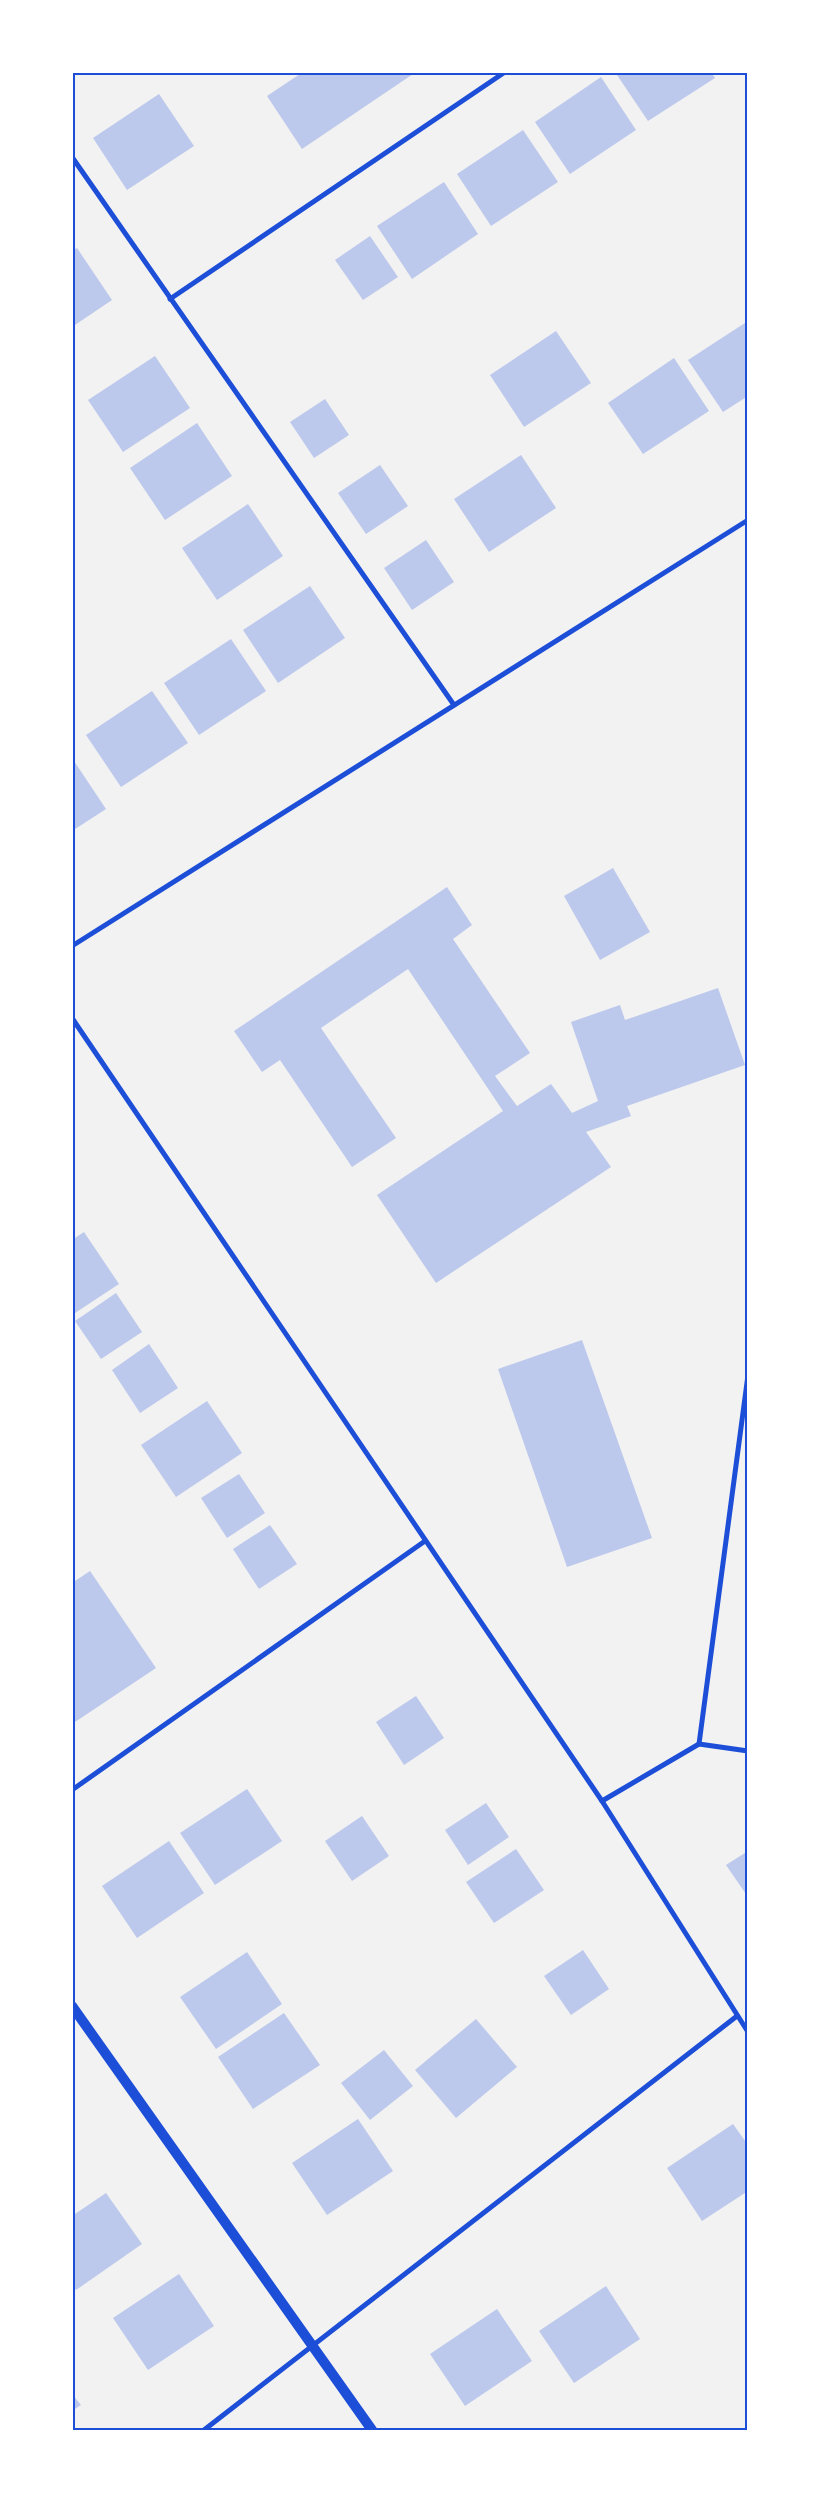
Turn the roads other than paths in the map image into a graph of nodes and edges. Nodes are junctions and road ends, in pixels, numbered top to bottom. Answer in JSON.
{"nodes":[{"id":1,"x":505,"y":72,"type":"edge"},
{"id":2,"x":72,"y":157,"type":"edge"},
{"id":3,"x":170,"y":299,"type":"junction"},
{"id":4,"x":748,"y":520,"type":"edge"},
{"id":5,"x":454,"y":705,"type":"junction"},
{"id":6,"x":72,"y":946,"type":"edge"},
{"id":7,"x":72,"y":1018,"type":"edge"},
{"id":8,"x":748,"y":1375,"type":"edge"},
{"id":9,"x":425,"y":1542,"type":"junction"},
{"id":10,"x":699,"y":1744,"type":"junction"},
{"id":11,"x":748,"y":1751,"type":"edge"},
{"id":12,"x":72,"y":1790,"type":"edge"},
{"id":13,"x":602,"y":1801,"type":"junction"},
{"id":14,"x":72,"y":2006,"type":"edge"},
{"id":15,"x":737,"y":2016,"type":"junction"},
{"id":16,"x":748,"y":2032,"type":"edge"},
{"id":17,"x":314,"y":2346,"type":"junction"},
{"id":18,"x":204,"y":2430,"type":"edge"},
{"id":19,"x":372,"y":2430,"type":"edge"}],
"edges":[{"from":1,"to":3,"type":"street"},
{"from":2,"to":3,"type":"street"},
{"from":3,"to":5,"type":"street"},
{"from":4,"to":5,"type":"street"},
{"from":5,"to":6,"type":"street"},
{"from":7,"to":9,"type":"street"},
{"from":8,"to":10,"type":"street"},
{"from":9,"to":12,"type":"street"},
{"from":9,"to":13,"type":"street"},
{"from":10,"to":11,"type":"street"},
{"from":10,"to":13,"type":"street"},
{"from":13,"to":15,"type":"street"},
{"from":14,"to":17,"type":"main road"},
{"from":15,"to":16,"type":"street"},
{"from":15,"to":17,"type":"street"},
{"from":17,"to":18,"type":"street"},
{"from":17,"to":19,"type":"main road"}]}
